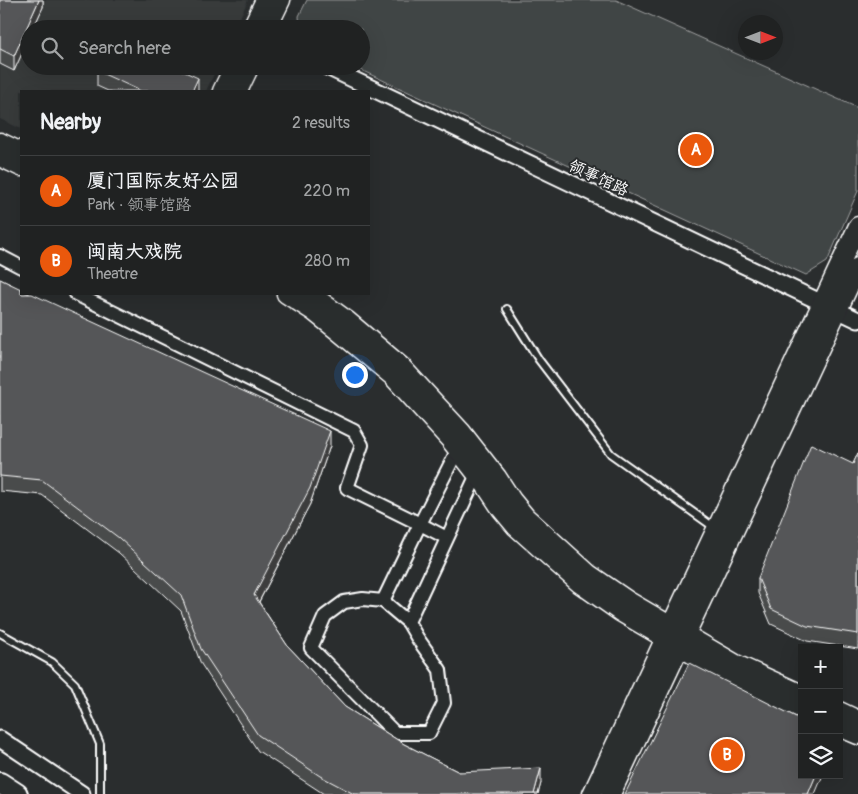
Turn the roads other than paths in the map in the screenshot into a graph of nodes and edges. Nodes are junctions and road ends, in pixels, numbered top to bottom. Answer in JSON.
{"nodes":[{"id":1,"x":265,"y":0,"type":"edge"},
{"id":2,"x":281,"y":0,"type":"edge"},
{"id":3,"x":255,"y":20,"type":"edge"},
{"id":4,"x":271,"y":20,"type":"edge"},
{"id":5,"x":230,"y":75,"type":"edge"},
{"id":6,"x":246,"y":75,"type":"edge"},
{"id":7,"x":344,"y":75,"type":"edge"},
{"id":8,"x":222,"y":90,"type":"edge"},
{"id":9,"x":238,"y":90,"type":"edge"},
{"id":10,"x":0,"y":142,"type":"edge"},
{"id":11,"x":20,"y":152,"type":"edge"},
{"id":12,"x":0,"y":157,"type":"edge"},
{"id":13,"x":20,"y":167,"type":"edge"},
{"id":14,"x":858,"y":226,"type":"edge"},
{"id":15,"x":0,"y":256,"type":"edge"},
{"id":16,"x":20,"y":266,"type":"edge"},
{"id":17,"x":858,"y":267,"type":"edge"},
{"id":18,"x":78,"y":295,"type":"edge"},
{"id":19,"x":287,"y":295,"type":"edge"},
{"id":20,"x":312,"y":295,"type":"edge"},
{"id":21,"x":822,"y":303,"type":"junction"},
{"id":22,"x":507,"y":308,"type":"dead end"},
{"id":23,"x":838,"y":310,"type":"junction"},
{"id":24,"x":858,"y":320,"type":"edge"},
{"id":25,"x":461,"y":442,"type":"junction"},
{"id":26,"x":480,"y":467,"type":"junction"},
{"id":27,"x":420,"y":524,"type":"junction"},
{"id":28,"x":716,"y":529,"type":"junction"},
{"id":29,"x":447,"y":538,"type":"junction"},
{"id":30,"x":384,"y":601,"type":"junction"},
{"id":31,"x":408,"y":622,"type":"junction"},
{"id":32,"x":0,"y":633,"type":"edge"},
{"id":33,"x":676,"y":636,"type":"junction"},
{"id":34,"x":798,"y":692,"type":"edge"},
{"id":35,"x":798,"y":707,"type":"edge"},
{"id":36,"x":843,"y":713,"type":"edge"},
{"id":37,"x":858,"y":720,"type":"edge"},
{"id":38,"x":843,"y":729,"type":"edge"},
{"id":39,"x":858,"y":735,"type":"edge"},
{"id":40,"x":0,"y":739,"type":"edge"},
{"id":41,"x":0,"y":783,"type":"edge"},
{"id":42,"x":17,"y":794,"type":"edge"},
{"id":43,"x":82,"y":794,"type":"edge"},
{"id":44,"x":100,"y":794,"type":"edge"},
{"id":45,"x":592,"y":794,"type":"edge"},
{"id":46,"x":612,"y":794,"type":"edge"}],
"edges":[{"from":1,"to":3,"type":"main road"},
{"from":2,"to":4,"type":"main road"},
{"from":5,"to":8,"type":"main road"},
{"from":6,"to":9,"type":"main road"},
{"from":7,"to":21,"type":"street","name":"领事馆路"},
{"from":10,"to":11,"type":"main road"},
{"from":12,"to":13,"type":"main road"},
{"from":14,"to":21,"type":"main road"},
{"from":15,"to":16,"type":"street"},
{"from":17,"to":23,"type":"main road"},
{"from":18,"to":27,"type":"street"},
{"from":19,"to":25,"type":"main road"},
{"from":20,"to":25,"type":"main road"},
{"from":21,"to":23,"type":"street","name":"领事馆路"},
{"from":21,"to":28,"type":"main road"},
{"from":22,"to":28,"type":"lane"},
{"from":23,"to":24,"type":"street","name":"领事馆路"},
{"from":23,"to":33,"type":"main road"},
{"from":25,"to":26,"type":"main road"},
{"from":25,"to":27,"type":"street"},
{"from":26,"to":29,"type":"street"},
{"from":26,"to":33,"type":"main road"},
{"from":27,"to":29,"type":"street"},
{"from":27,"to":30,"type":"street"},
{"from":28,"to":33,"type":"main road"},
{"from":29,"to":31,"type":"street"},
{"from":30,"to":31,"type":"street"},
{"from":30,"to":31,"type":"street"},
{"from":32,"to":44,"type":"lane"},
{"from":33,"to":34,"type":"main road"},
{"from":33,"to":35,"type":"main road"},
{"from":33,"to":45,"type":"main road"},
{"from":33,"to":46,"type":"main road"},
{"from":36,"to":37,"type":"main road"},
{"from":38,"to":39,"type":"main road"},
{"from":40,"to":43,"type":"street"},
{"from":41,"to":42,"type":"main road"}]}
